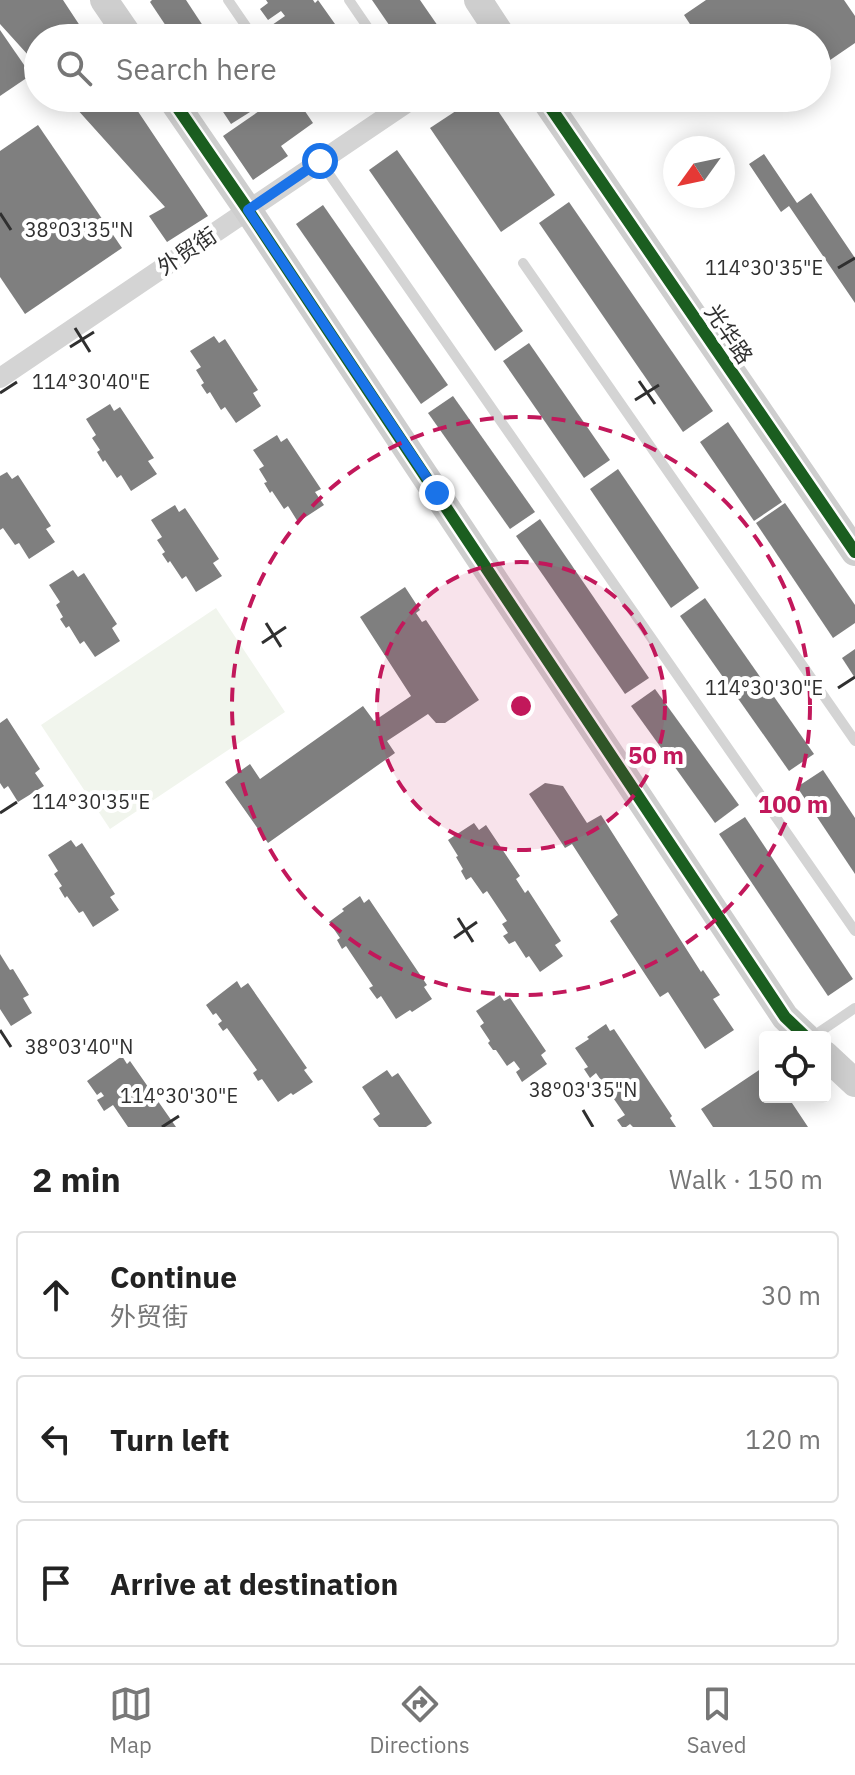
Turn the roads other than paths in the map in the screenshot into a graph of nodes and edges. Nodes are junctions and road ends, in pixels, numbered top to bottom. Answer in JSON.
{"nodes":[{"id":1,"x":104,"y":0,"type":"edge"},
{"id":2,"x":228,"y":0,"type":"edge"},
{"id":3,"x":349,"y":0,"type":"edge"},
{"id":4,"x":478,"y":0,"type":"edge"},
{"id":5,"x":120,"y":24,"type":"edge"},
{"id":6,"x":244,"y":24,"type":"edge"},
{"id":7,"x":365,"y":24,"type":"edge"},
{"id":8,"x":493,"y":24,"type":"edge"},
{"id":9,"x":181,"y":112,"type":"edge"},
{"id":10,"x":393,"y":112,"type":"edge"},
{"id":11,"x":554,"y":112,"type":"edge"},
{"id":12,"x":320,"y":161,"type":"junction"},
{"id":13,"x":248,"y":210,"type":"junction"},
{"id":14,"x":523,"y":263,"type":"dead end"},
{"id":15,"x":0,"y":378,"type":"edge"},
{"id":16,"x":855,"y":552,"type":"edge"},
{"id":17,"x":855,"y":741,"type":"edge"},
{"id":18,"x":855,"y":931,"type":"edge"},
{"id":19,"x":855,"y":1008,"type":"edge"},
{"id":20,"x":802,"y":1031,"type":"edge"},
{"id":21,"x":819,"y":1031,"type":"edge"},
{"id":22,"x":831,"y":1061,"type":"edge"},
{"id":23,"x":855,"y":1083,"type":"edge"}],
"edges":[{"from":1,"to":5,"type":"street"},
{"from":2,"to":6,"type":"lane"},
{"from":3,"to":7,"type":"lane"},
{"from":4,"to":8,"type":"street"},
{"from":9,"to":13,"type":"street"},
{"from":10,"to":12,"type":"street","name":"外贸街"},
{"from":11,"to":16,"type":"street","name":"光华路"},
{"from":12,"to":13,"type":"street","name":"外贸街"},
{"from":12,"to":18,"type":"lane"},
{"from":13,"to":15,"type":"street","name":"外贸街"},
{"from":13,"to":20,"type":"street"},
{"from":14,"to":17,"type":"lane"},
{"from":19,"to":21,"type":"lane"},
{"from":22,"to":23,"type":"street"}]}
